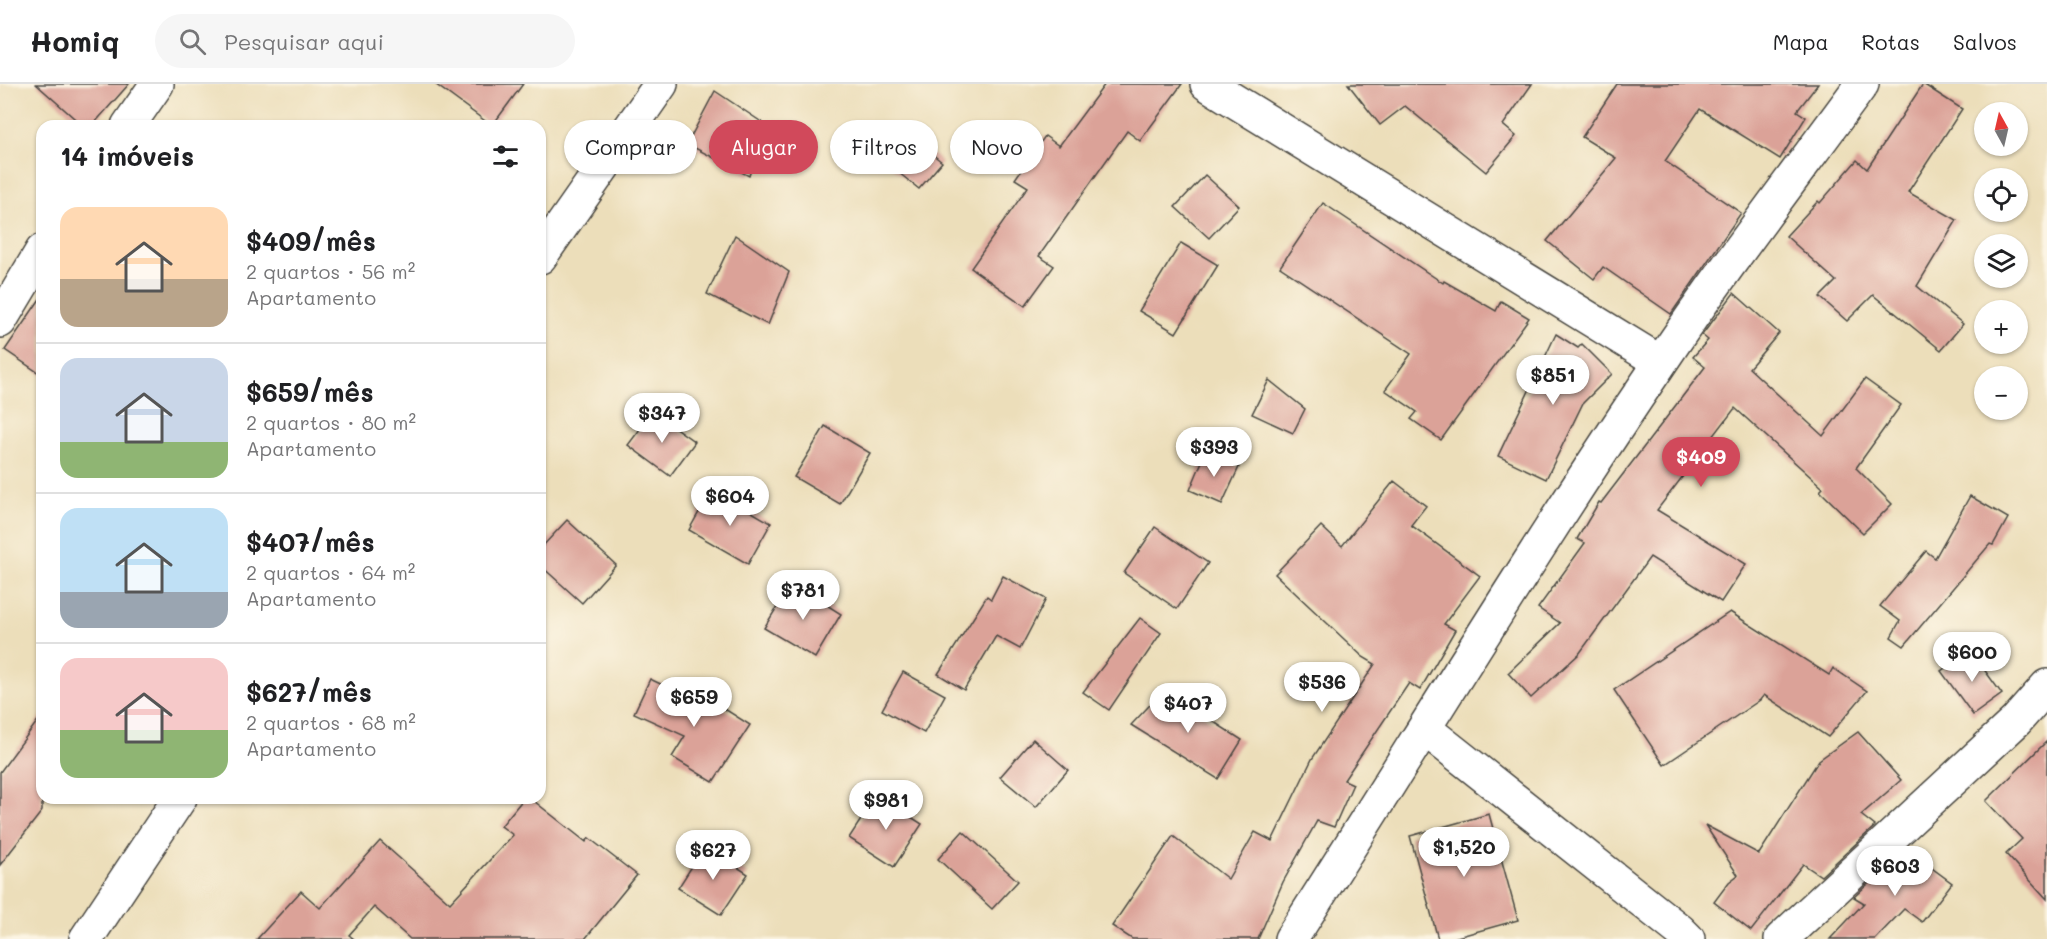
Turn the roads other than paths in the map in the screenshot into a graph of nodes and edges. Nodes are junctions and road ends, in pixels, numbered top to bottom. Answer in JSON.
{"nodes":[{"id":1,"x":158,"y":84,"type":"edge"},
{"id":2,"x":661,"y":84,"type":"edge"},
{"id":3,"x":1207,"y":84,"type":"edge"},
{"id":4,"x":1862,"y":84,"type":"edge"},
{"id":5,"x":132,"y":120,"type":"edge"},
{"id":6,"x":546,"y":248,"type":"edge"},
{"id":7,"x":36,"y":261,"type":"edge"},
{"id":8,"x":0,"y":321,"type":"edge"},
{"id":9,"x":1660,"y":362,"type":"junction"},
{"id":10,"x":2047,"y":686,"type":"edge"},
{"id":11,"x":1425,"y":729,"type":"junction"},
{"id":12,"x":176,"y":804,"type":"edge"},
{"id":13,"x":86,"y":939,"type":"edge"},
{"id":14,"x":1292,"y":939,"type":"edge"},
{"id":15,"x":1688,"y":939,"type":"edge"},
{"id":16,"x":1781,"y":939,"type":"edge"}],
"edges":[{"from":1,"to":5,"type":"street"},
{"from":2,"to":6,"type":"street"},
{"from":3,"to":9,"type":"street"},
{"from":4,"to":9,"type":"street"},
{"from":7,"to":8,"type":"street"},
{"from":9,"to":11,"type":"street"},
{"from":10,"to":16,"type":"street"},
{"from":11,"to":14,"type":"street"},
{"from":11,"to":15,"type":"street"},
{"from":12,"to":13,"type":"street"}]}
